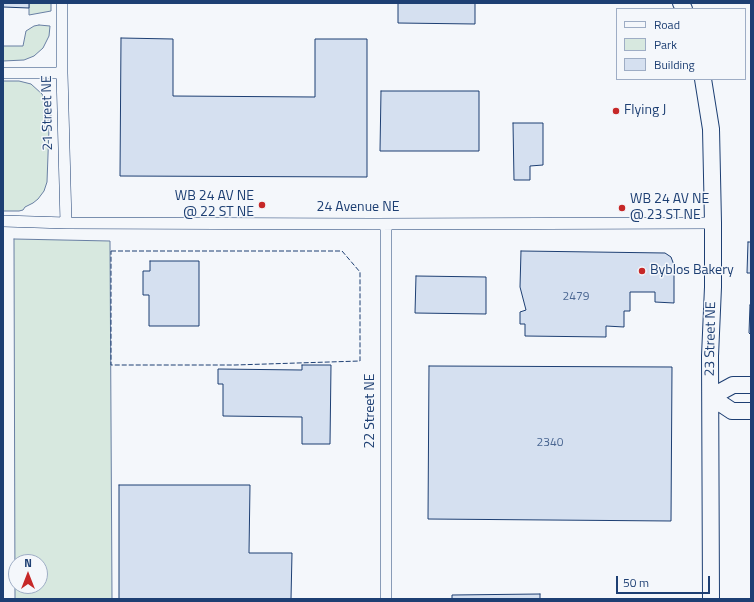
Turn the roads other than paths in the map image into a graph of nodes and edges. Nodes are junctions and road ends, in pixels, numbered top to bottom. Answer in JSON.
{"nodes":[{"id":1,"x":62,"y":3,"type":"edge"},
{"id":2,"x":3,"y":73,"type":"edge"},
{"id":3,"x":62,"y":73,"type":"junction"},
{"id":4,"x":703,"y":80,"type":"edge"},
{"id":5,"x":3,"y":221,"type":"edge"},
{"id":6,"x":66,"y":223,"type":"junction"},
{"id":7,"x":712,"y":223,"type":"junction"},
{"id":8,"x":386,"y":224,"type":"junction"},
{"id":9,"x":751,"y":385,"type":"edge"},
{"id":10,"x":711,"y":397,"type":"junction"},
{"id":11,"x":751,"y":411,"type":"edge"},
{"id":12,"x":386,"y":599,"type":"edge"},
{"id":13,"x":711,"y":599,"type":"edge"}],
"edges":[{"from":1,"to":3,"type":"street","name":"21 Street NE"},
{"from":2,"to":3,"type":"street"},
{"from":3,"to":6,"type":"street","name":"21 Street NE"},
{"from":4,"to":7,"type":"street","name":"23 Street NE"},
{"from":5,"to":6,"type":"street","name":"24 Avenue NE"},
{"from":6,"to":8,"type":"street","name":"24 Avenue NE"},
{"from":7,"to":8,"type":"street","name":"24 Avenue NE"},
{"from":7,"to":10,"type":"street","name":"23 Street NE"},
{"from":8,"to":12,"type":"street","name":"22 Street NE"},
{"from":9,"to":10,"type":"street"},
{"from":10,"to":11,"type":"street"},
{"from":10,"to":13,"type":"street","name":"23 Street NE"}]}
